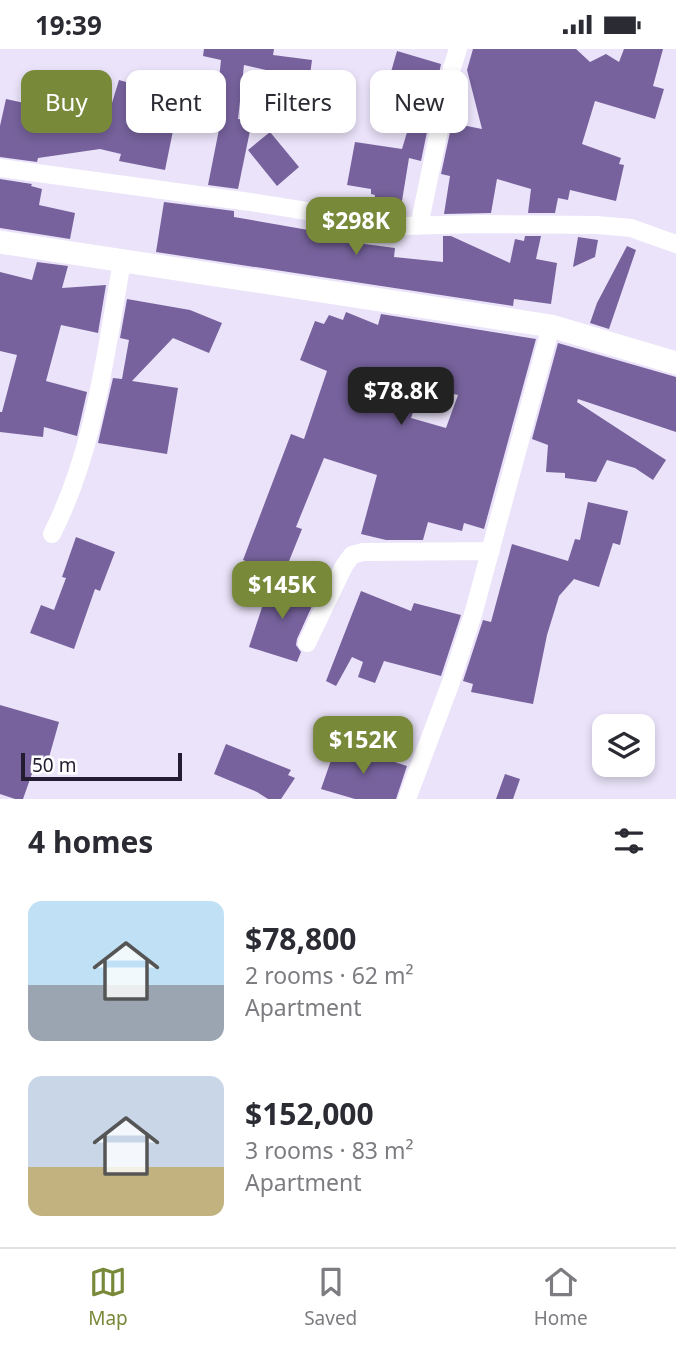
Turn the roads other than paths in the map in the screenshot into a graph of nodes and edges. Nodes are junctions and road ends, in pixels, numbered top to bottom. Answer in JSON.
{"nodes":[{"id":1,"x":458,"y":49,"type":"edge"},
{"id":2,"x":0,"y":168,"type":"edge"},
{"id":3,"x":419,"y":226,"type":"junction"},
{"id":4,"x":0,"y":242,"type":"edge"},
{"id":5,"x":676,"y":244,"type":"edge"},
{"id":6,"x":122,"y":262,"type":"junction"},
{"id":7,"x":551,"y":326,"type":"junction"},
{"id":8,"x":676,"y":363,"type":"edge"},
{"id":9,"x":52,"y":534,"type":"dead end"},
{"id":10,"x":491,"y":551,"type":"junction"},
{"id":11,"x":307,"y":643,"type":"dead end"},
{"id":12,"x":407,"y":799,"type":"edge"}],
"edges":[{"from":1,"to":3,"type":"street"},
{"from":2,"to":3,"type":"street"},
{"from":3,"to":5,"type":"street"},
{"from":4,"to":6,"type":"street"},
{"from":6,"to":7,"type":"street"},
{"from":6,"to":9,"type":"street"},
{"from":7,"to":8,"type":"street"},
{"from":7,"to":10,"type":"street"},
{"from":10,"to":11,"type":"street"},
{"from":10,"to":12,"type":"street"}]}
